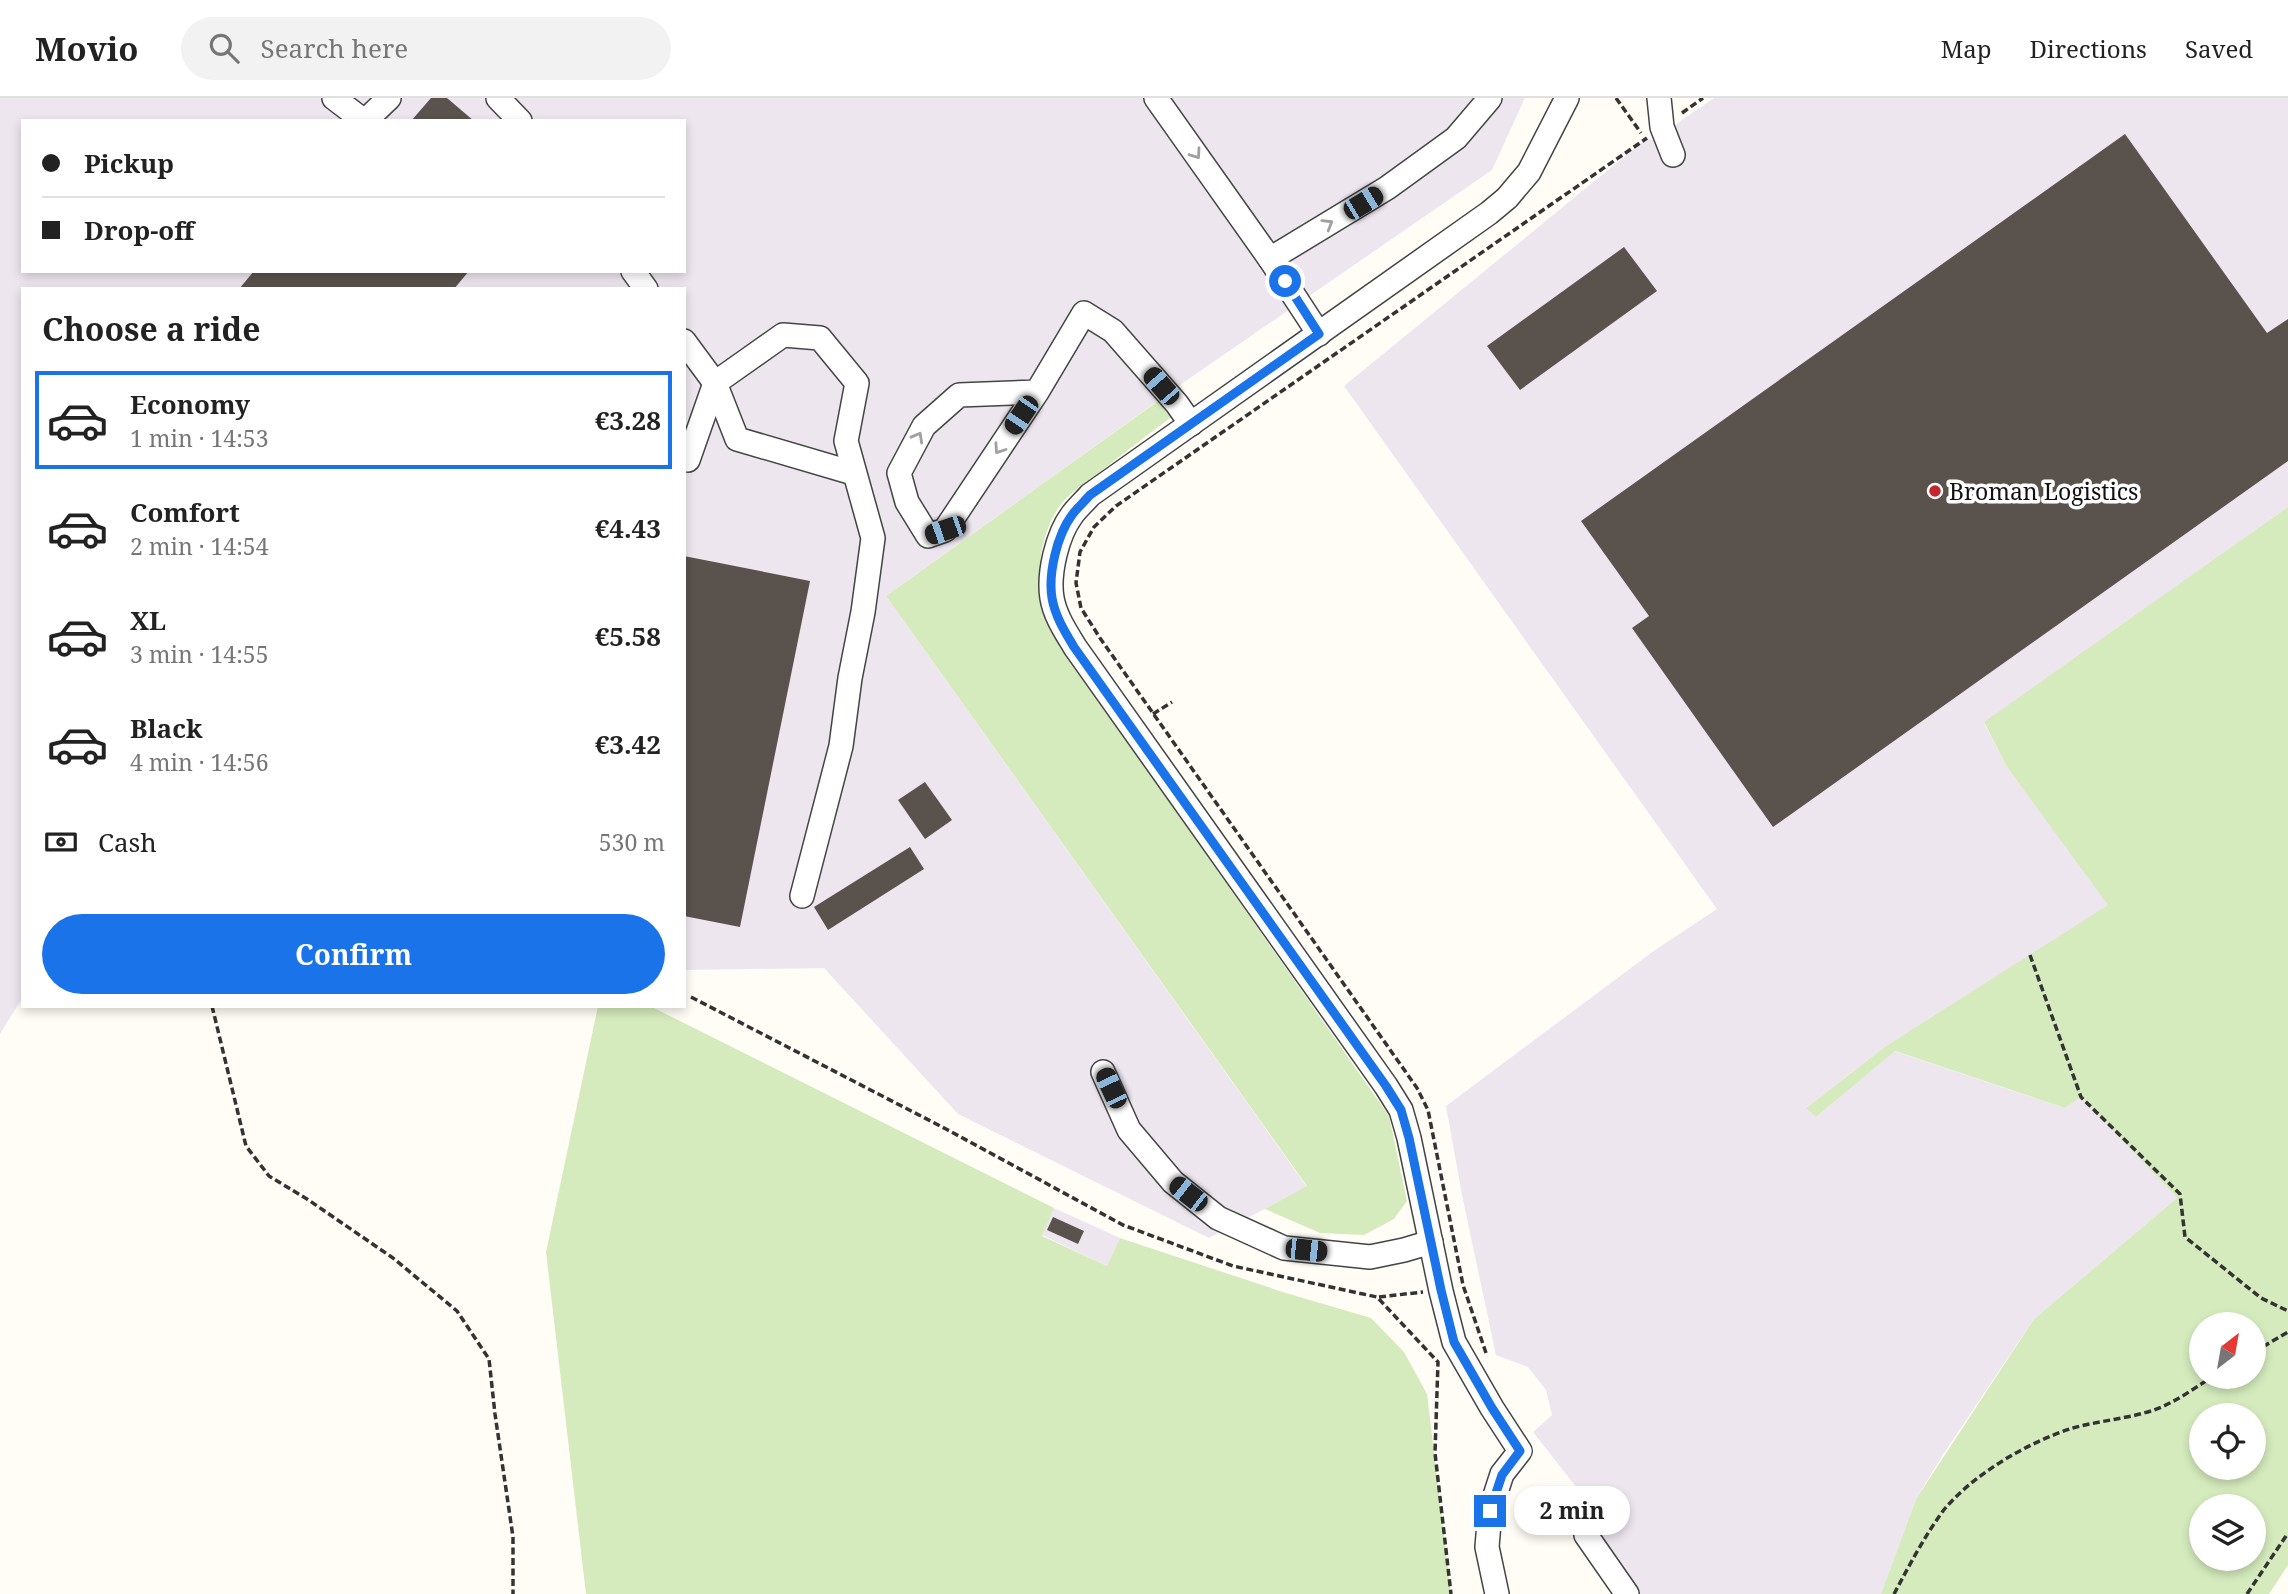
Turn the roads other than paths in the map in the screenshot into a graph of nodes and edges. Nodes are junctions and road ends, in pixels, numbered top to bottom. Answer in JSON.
{"nodes":[{"id":1,"x":334,"y":98,"type":"edge"},
{"id":2,"x":389,"y":98,"type":"edge"},
{"id":3,"x":498,"y":98,"type":"edge"},
{"id":4,"x":1156,"y":98,"type":"edge"},
{"id":5,"x":1490,"y":98,"type":"edge"},
{"id":6,"x":1567,"y":98,"type":"edge"},
{"id":7,"x":1659,"y":98,"type":"edge"},
{"id":8,"x":362,"y":119,"type":"edge"},
{"id":9,"x":367,"y":119,"type":"edge"},
{"id":10,"x":518,"y":119,"type":"edge"},
{"id":11,"x":1674,"y":155,"type":"dead end"},
{"id":12,"x":1270,"y":259,"type":"junction"},
{"id":13,"x":1319,"y":334,"type":"junction"},
{"id":14,"x":686,"y":344,"type":"edge"},
{"id":15,"x":715,"y":383,"type":"junction"},
{"id":16,"x":1037,"y":392,"type":"junction"},
{"id":17,"x":1192,"y":424,"type":"junction"},
{"id":18,"x":686,"y":459,"type":"edge"},
{"id":19,"x":853,"y":472,"type":"junction"},
{"id":20,"x":802,"y":896,"type":"dead end"},
{"id":21,"x":1103,"y":1072,"type":"dead end"},
{"id":22,"x":1431,"y":1242,"type":"junction"},
{"id":23,"x":1586,"y":1535,"type":"dead end"},
{"id":24,"x":1497,"y":1594,"type":"edge"},
{"id":25,"x":1627,"y":1594,"type":"edge"}],
"edges":[{"from":1,"to":8,"type":"street"},
{"from":2,"to":9,"type":"street"},
{"from":3,"to":10,"type":"street"},
{"from":4,"to":12,"type":"street","one_way":true},
{"from":12,"to":5,"type":"street","one_way":true},
{"from":6,"to":13,"type":"street"},
{"from":7,"to":11,"type":"street"},
{"from":12,"to":13,"type":"street"},
{"from":13,"to":17,"type":"street"},
{"from":14,"to":15,"type":"street"},
{"from":15,"to":18,"type":"street"},
{"from":15,"to":19,"type":"street"},
{"from":15,"to":19,"type":"street"},
{"from":16,"to":16,"type":"street","one_way":true},
{"from":16,"to":17,"type":"street"},
{"from":17,"to":22,"type":"street"},
{"from":19,"to":20,"type":"street"},
{"from":21,"to":22,"type":"street"},
{"from":22,"to":24,"type":"street"},
{"from":23,"to":25,"type":"street"}]}
